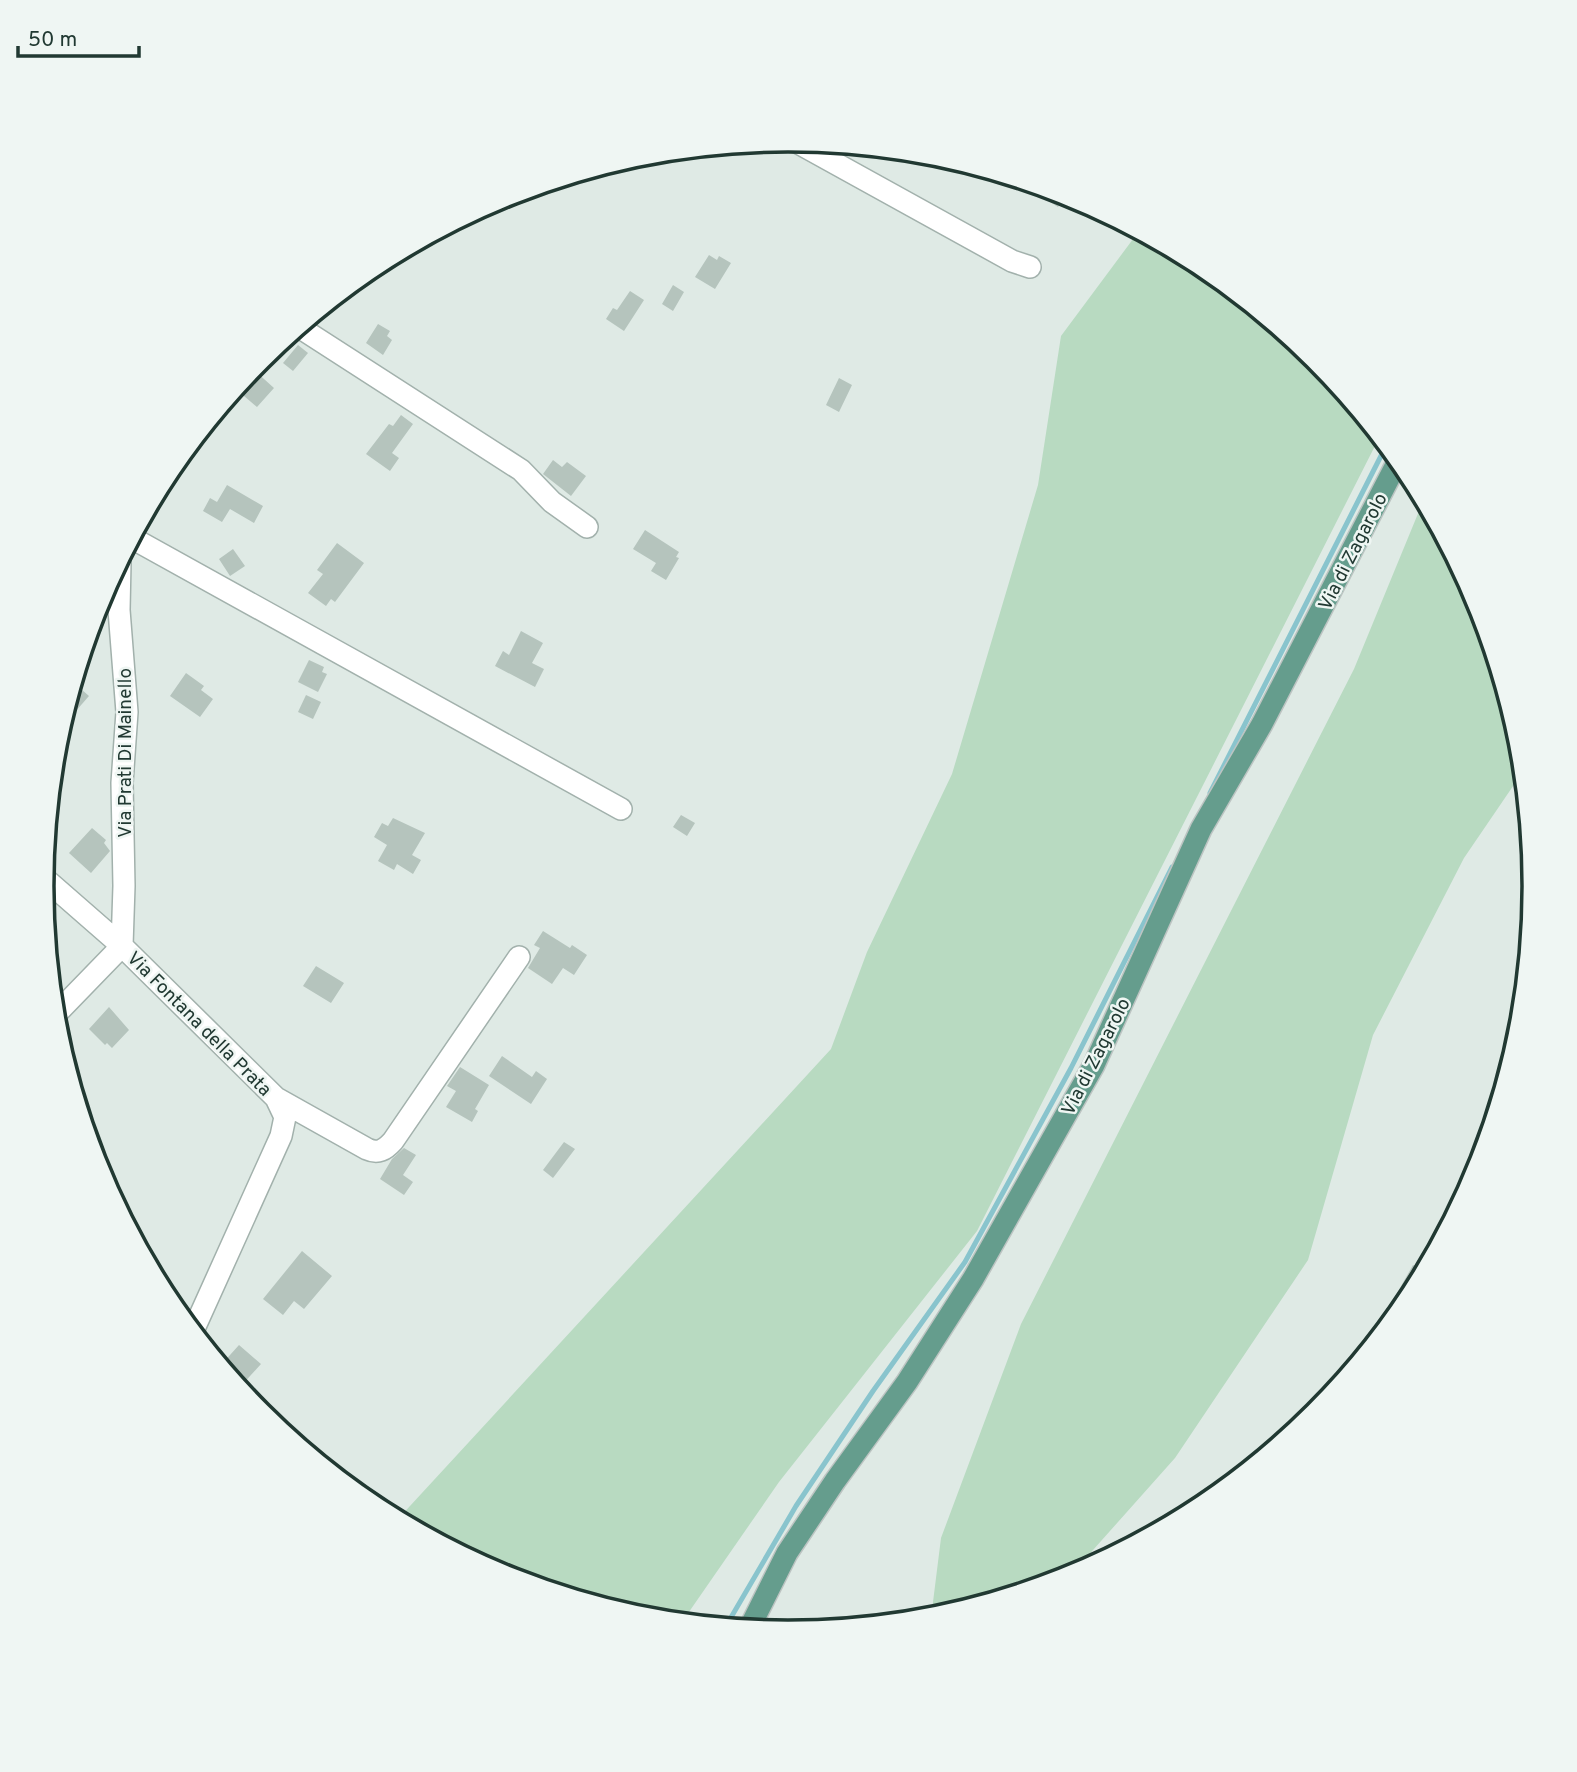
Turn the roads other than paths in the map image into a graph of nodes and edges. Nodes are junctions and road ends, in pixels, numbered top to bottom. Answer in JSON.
{"nodes":[{"id":1,"x":816,"y":153,"type":"edge"},
{"id":2,"x":1030,"y":267,"type":"dead end"},
{"id":3,"x":307,"y":332,"type":"edge"},
{"id":4,"x":1393,"y":470,"type":"edge"},
{"id":5,"x":587,"y":527,"type":"dead end"},
{"id":6,"x":140,"y":543,"type":"edge"},
{"id":7,"x":120,"y":584,"type":"edge"},
{"id":8,"x":621,"y":810,"type":"dead end"},
{"id":9,"x":54,"y":887,"type":"edge"},
{"id":10,"x":122,"y":946,"type":"junction"},
{"id":11,"x":519,"y":957,"type":"dead end"},
{"id":12,"x":64,"y":1005,"type":"edge"},
{"id":13,"x":276,"y":1098,"type":"junction"},
{"id":14,"x":197,"y":1321,"type":"edge"},
{"id":15,"x":755,"y":1619,"type":"edge"}],
"edges":[{"from":1,"to":2,"type":"street"},
{"from":3,"to":5,"type":"street"},
{"from":4,"to":15,"type":"main road","name":"Via di Zagarolo"},
{"from":6,"to":8,"type":"street"},
{"from":7,"to":10,"type":"street","name":"Via Prati Di Mainello"},
{"from":9,"to":10,"type":"street"},
{"from":10,"to":12,"type":"street"},
{"from":10,"to":13,"type":"street","name":"Via Fontana della Prata"},
{"from":11,"to":13,"type":"street"},
{"from":13,"to":14,"type":"street","name":"Via Fontana della Prata"}]}
